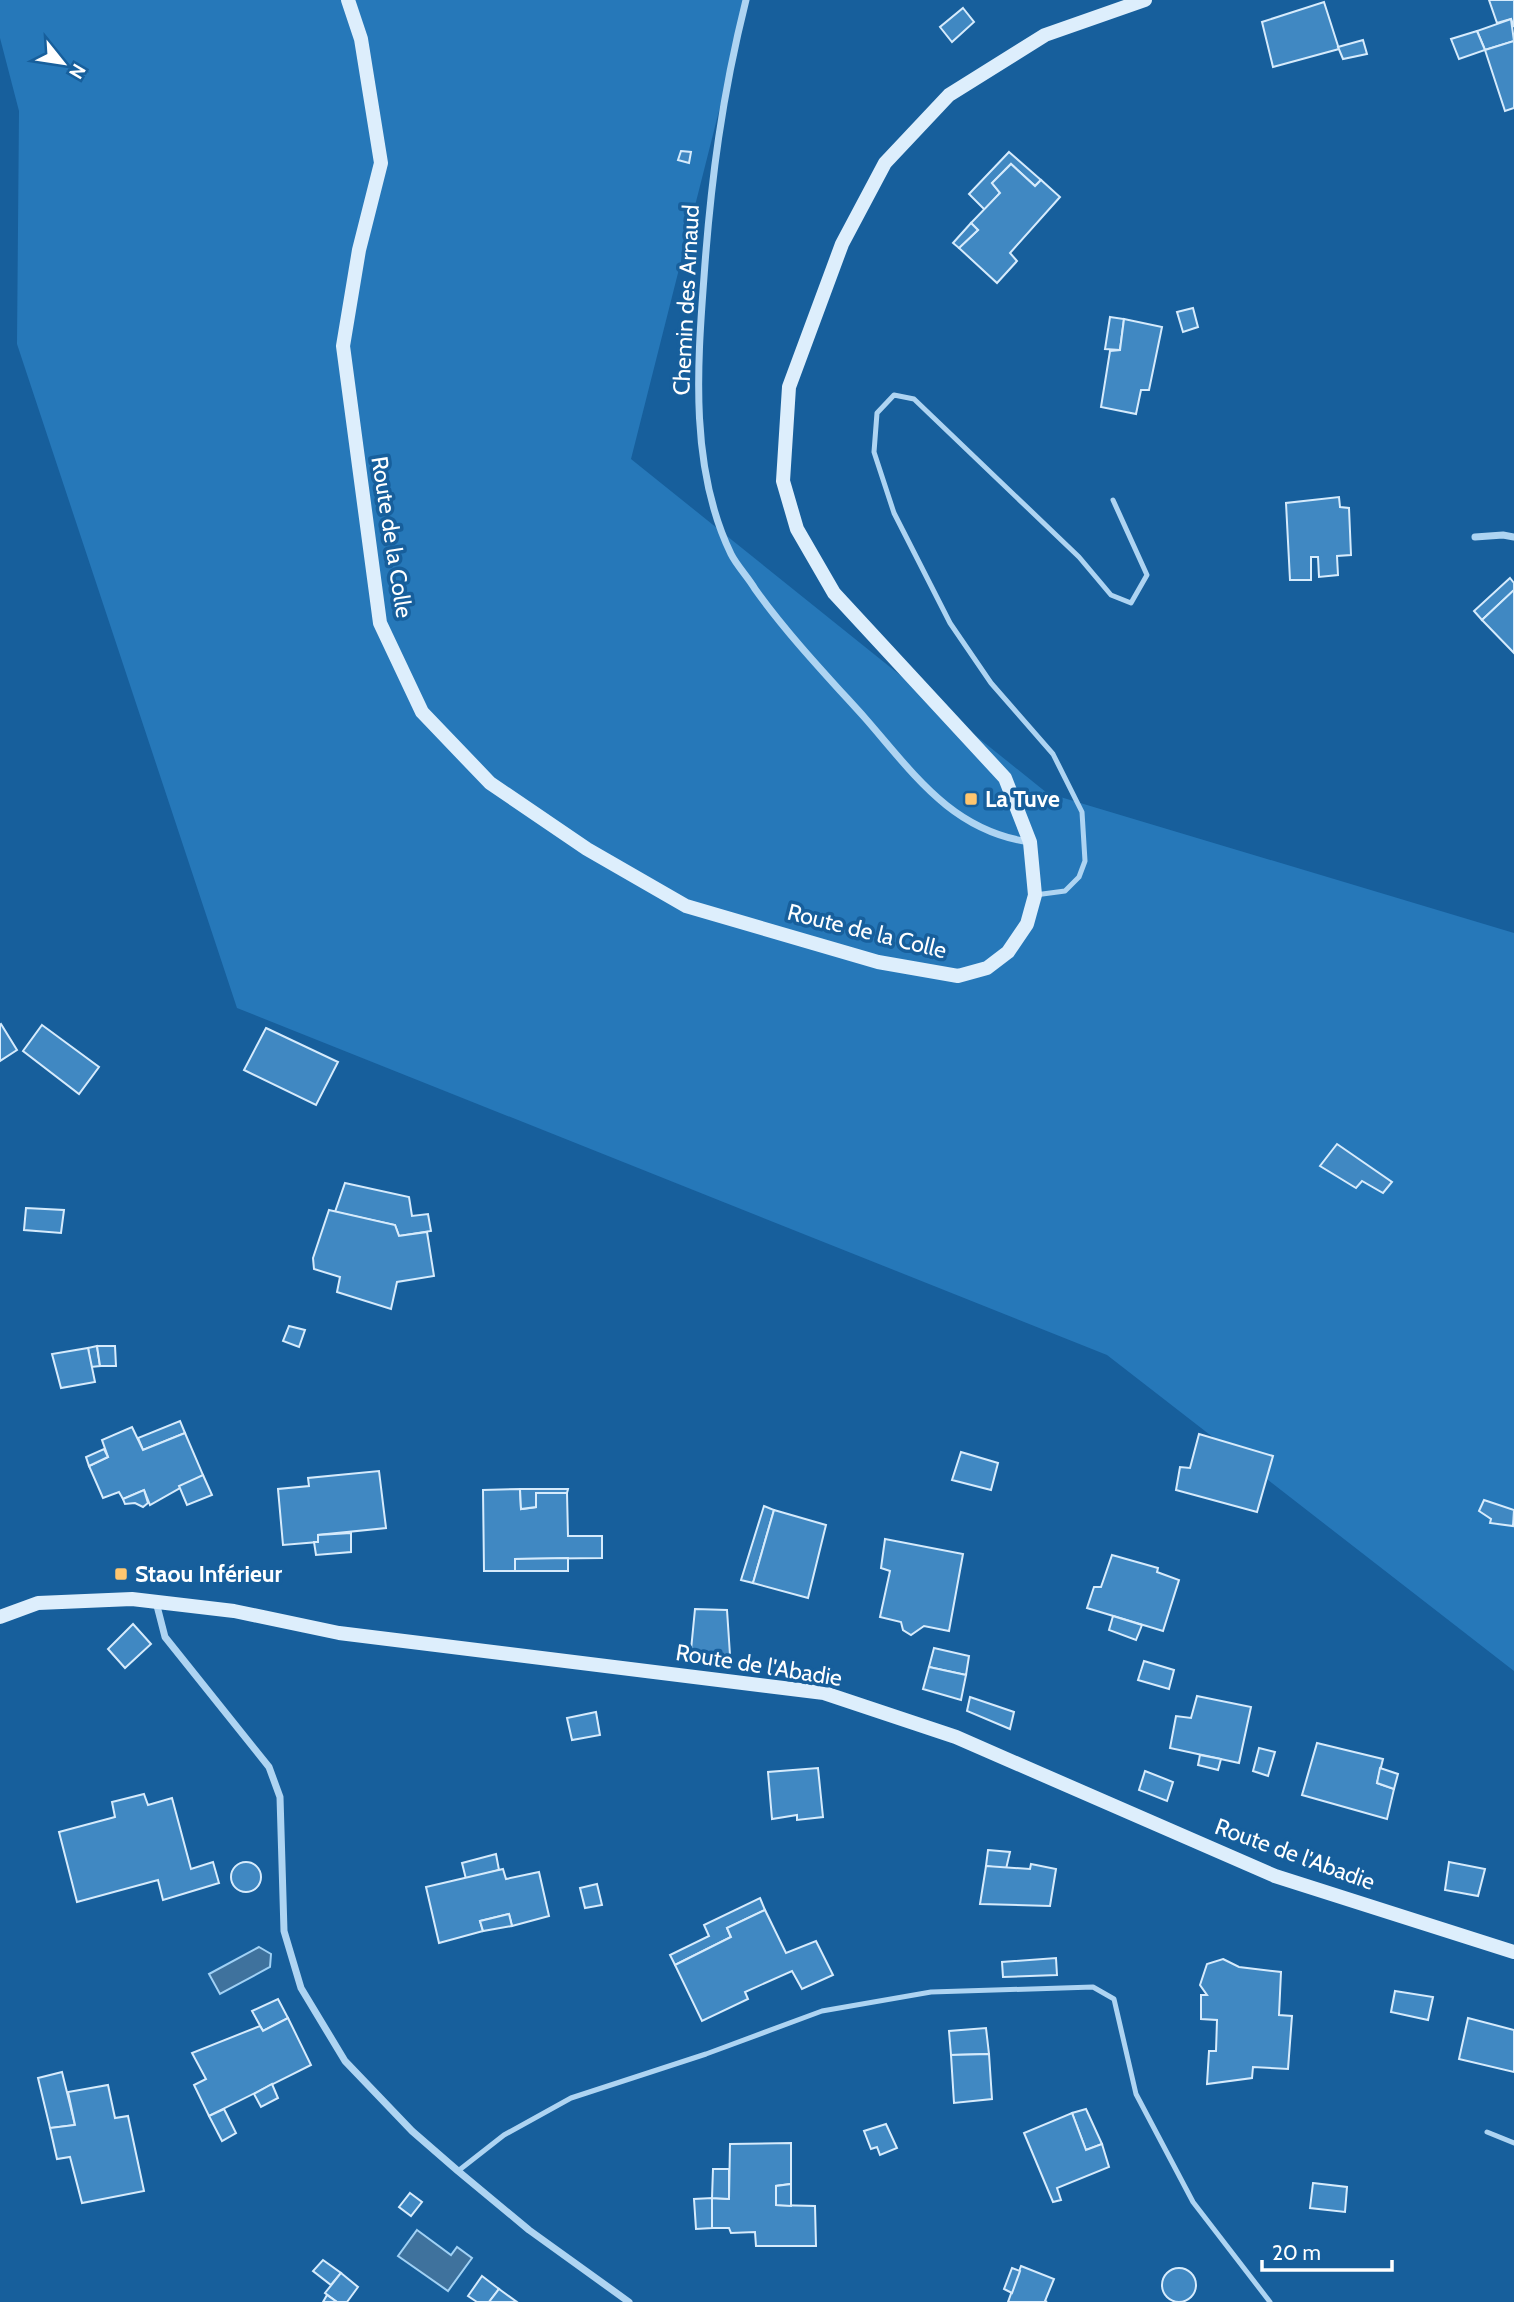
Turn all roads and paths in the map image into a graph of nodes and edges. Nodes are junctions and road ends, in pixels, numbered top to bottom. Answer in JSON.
{"nodes":[{"id":1,"x":348,"y":0,"type":"edge"},
{"id":2,"x":746,"y":0,"type":"edge"},
{"id":3,"x":1145,"y":0,"type":"edge"},
{"id":4,"x":1113,"y":500,"type":"dead end"},
{"id":5,"x":1475,"y":537,"type":"dead end"},
{"id":6,"x":1514,"y":537,"type":"edge"},
{"id":7,"x":1030,"y":842,"type":"junction"},
{"id":8,"x":1035,"y":895,"type":"junction"},
{"id":9,"x":156,"y":1601,"type":"junction"},
{"id":10,"x":0,"y":1617,"type":"edge"},
{"id":11,"x":1514,"y":1952,"type":"edge"},
{"id":12,"x":1487,"y":2132,"type":"dead end"},
{"id":13,"x":1514,"y":2143,"type":"edge"},
{"id":14,"x":458,"y":2171,"type":"junction"},
{"id":15,"x":629,"y":2302,"type":"edge"},
{"id":16,"x":1270,"y":2302,"type":"edge"}],
"edges":[{"from":1,"to":8,"type":"street","name":"Route de la Colle"},
{"from":2,"to":7,"type":"street","name":"Chemin des Arnaud"},
{"from":3,"to":7,"type":"street","name":"Route de la Colle"},
{"from":4,"to":8,"type":"lane"},
{"from":5,"to":6,"type":"street"},
{"from":7,"to":8,"type":"street","name":"Route de la Colle"},
{"from":9,"to":10,"type":"street","name":"Route de l'Abadie"},
{"from":9,"to":11,"type":"street","name":"Route de l'Abadie"},
{"from":9,"to":14,"type":"street"},
{"from":12,"to":13,"type":"lane"},
{"from":14,"to":15,"type":"street"},
{"from":14,"to":16,"type":"lane"}]}
